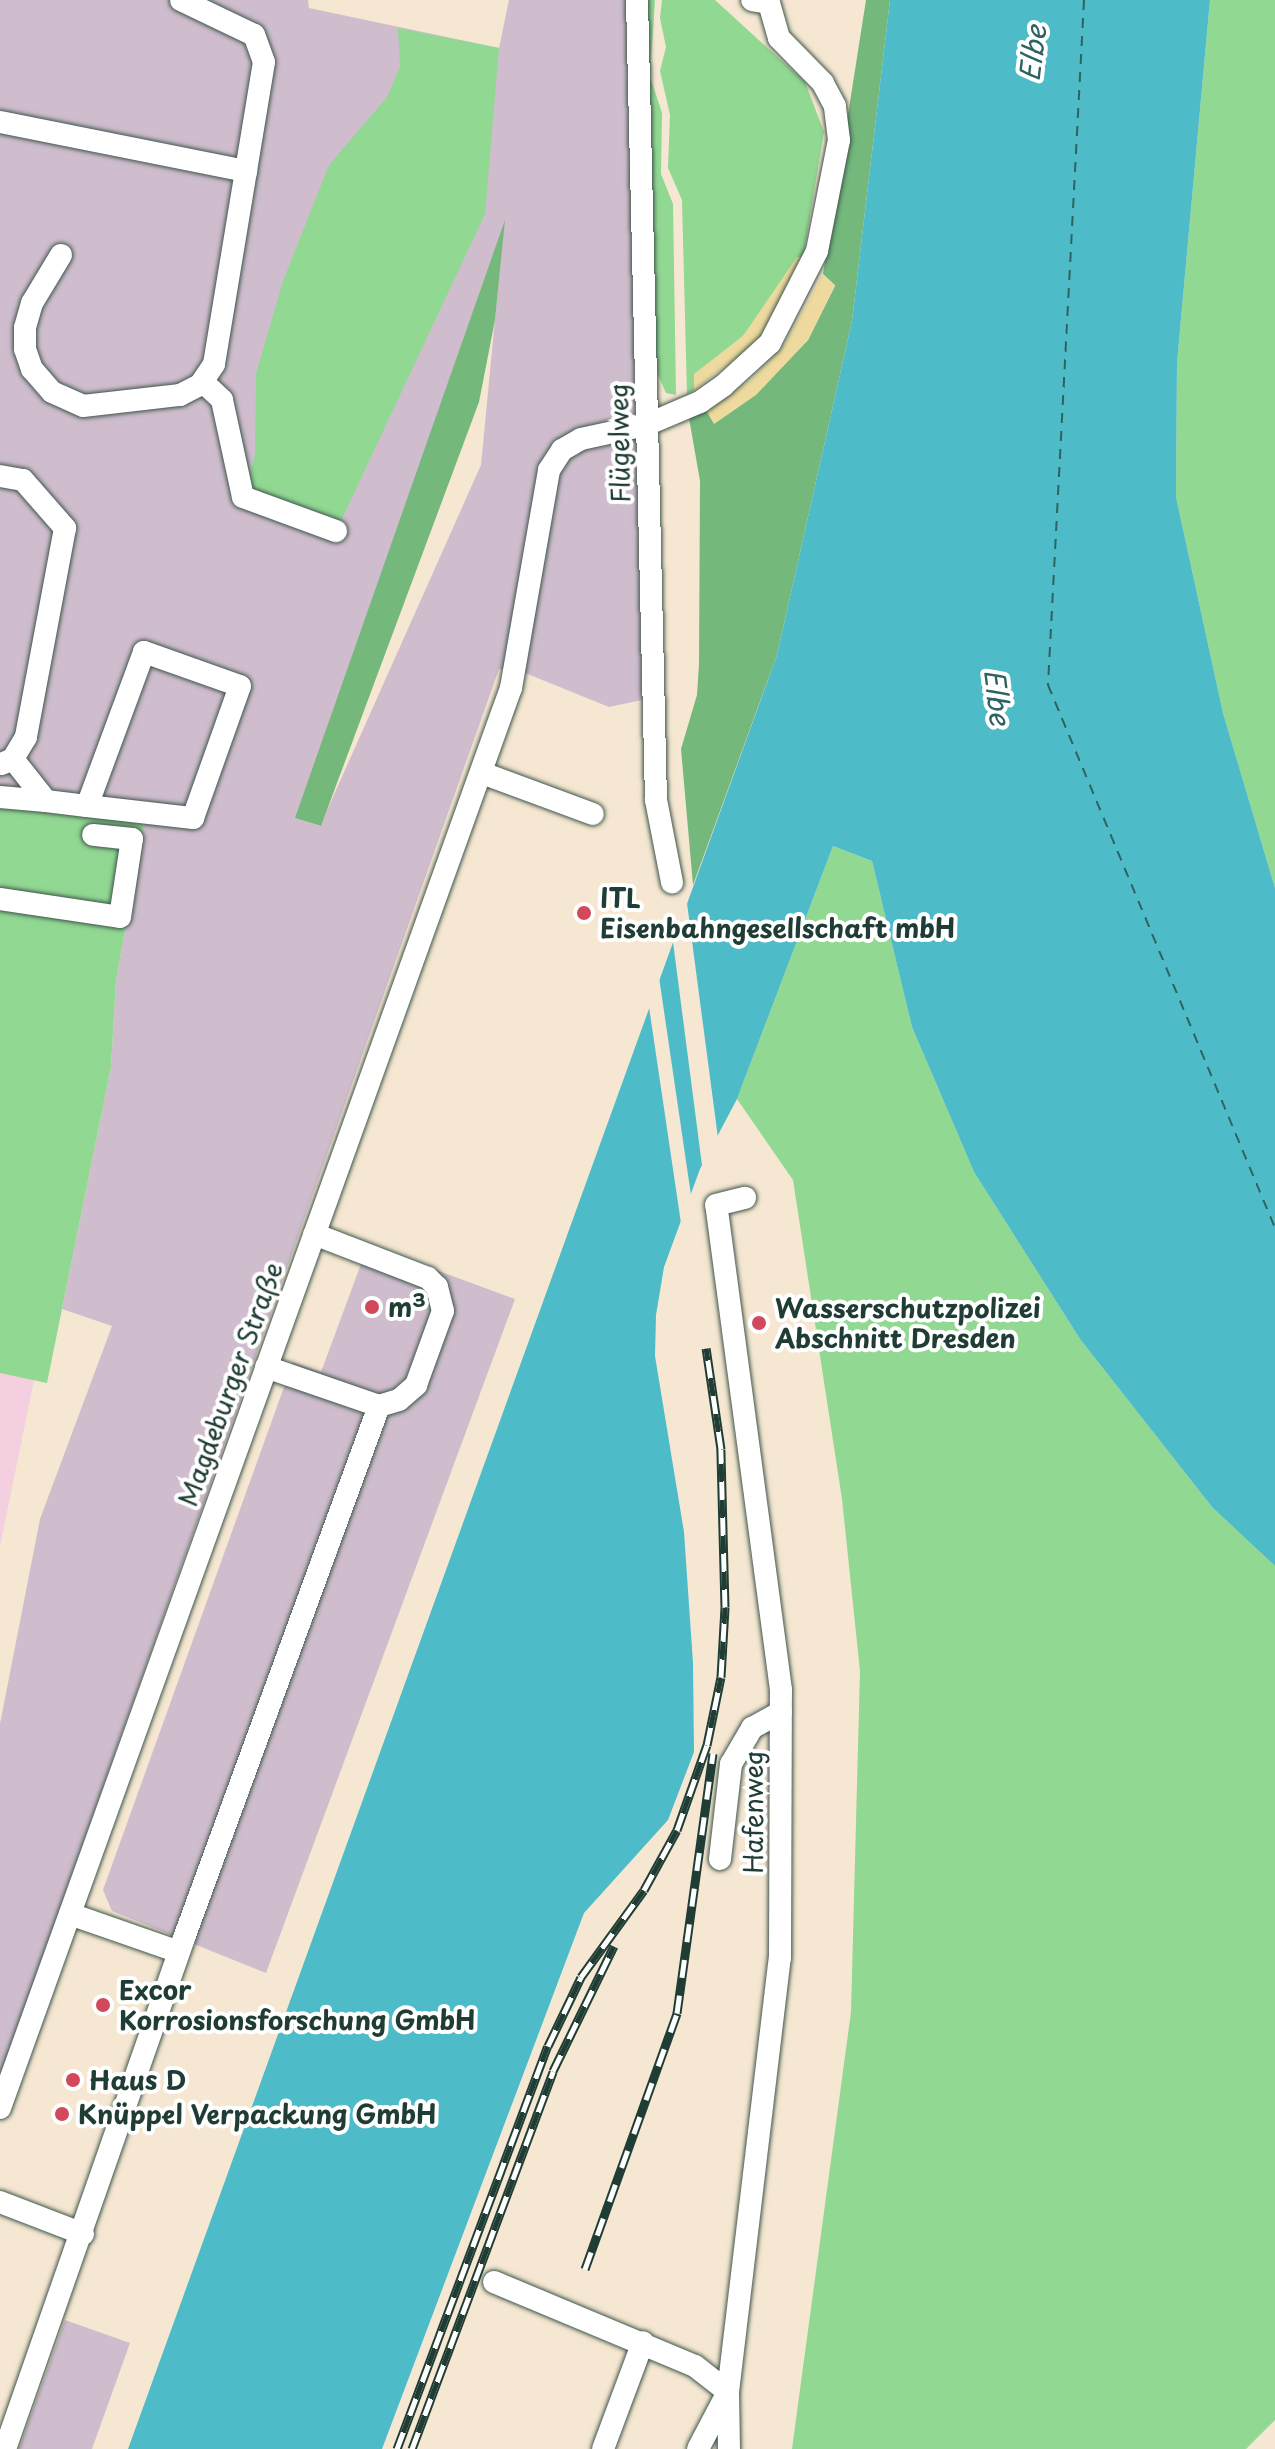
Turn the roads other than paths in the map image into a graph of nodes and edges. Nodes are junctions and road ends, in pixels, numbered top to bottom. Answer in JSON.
{"nodes":[{"id":1,"x":181,"y":0,"type":"edge"},
{"id":2,"x":637,"y":0,"type":"edge"},
{"id":3,"x":764,"y":1,"type":"edge"},
{"id":4,"x":0,"y":122,"type":"edge"},
{"id":5,"x":246,"y":171,"type":"junction"},
{"id":6,"x":61,"y":255,"type":"dead end"},
{"id":7,"x":203,"y":382,"type":"junction"},
{"id":8,"x":646,"y":425,"type":"junction"},
{"id":9,"x":0,"y":476,"type":"edge"},
{"id":10,"x":336,"y":531,"type":"dead end"},
{"id":11,"x":7,"y":762,"type":"edge"},
{"id":12,"x":482,"y":773,"type":"junction"},
{"id":13,"x":0,"y":797,"type":"edge"},
{"id":14,"x":46,"y":801,"type":"junction"},
{"id":15,"x":87,"y":806,"type":"junction"},
{"id":16,"x":593,"y":814,"type":"dead end"},
{"id":17,"x":93,"y":835,"type":"dead end"},
{"id":18,"x":672,"y":882,"type":"dead end"},
{"id":19,"x":0,"y":899,"type":"edge"},
{"id":20,"x":745,"y":1198,"type":"dead end"},
{"id":21,"x":314,"y":1234,"type":"junction"},
{"id":22,"x":266,"y":1367,"type":"junction"},
{"id":23,"x":379,"y":1406,"type":"junction"},
{"id":24,"x":781,"y":1712,"type":"junction"},
{"id":25,"x":720,"y":1859,"type":"dead end"},
{"id":26,"x":70,"y":1914,"type":"junction"},
{"id":27,"x":179,"y":1952,"type":"junction"},
{"id":28,"x":0,"y":2108,"type":"edge"},
{"id":29,"x":0,"y":2202,"type":"edge"},
{"id":30,"x":83,"y":2234,"type":"junction"},
{"id":31,"x":494,"y":2282,"type":"dead end"},
{"id":32,"x":643,"y":2342,"type":"junction"},
{"id":33,"x":728,"y":2392,"type":"junction"},
{"id":34,"x":5,"y":2449,"type":"edge"},
{"id":35,"x":603,"y":2449,"type":"edge"},
{"id":36,"x":698,"y":2449,"type":"edge"},
{"id":37,"x":729,"y":2449,"type":"edge"}],
"edges":[{"from":1,"to":5,"type":"street"},
{"from":2,"to":8,"type":"street","name":"Flügelweg"},
{"from":3,"to":8,"type":"street","name":"Magdeburger Straße"},
{"from":4,"to":5,"type":"street"},
{"from":5,"to":7,"type":"street"},
{"from":6,"to":7,"type":"street"},
{"from":7,"to":10,"type":"street"},
{"from":8,"to":12,"type":"street","name":"Magdeburger Straße"},
{"from":8,"to":18,"type":"street","name":"Flügelweg"},
{"from":9,"to":11,"type":"street"},
{"from":11,"to":14,"type":"street"},
{"from":12,"to":16,"type":"street"},
{"from":12,"to":21,"type":"street","name":"Magdeburger Straße"},
{"from":13,"to":14,"type":"street"},
{"from":14,"to":15,"type":"street"},
{"from":15,"to":15,"type":"street"},
{"from":17,"to":19,"type":"street"},
{"from":20,"to":24,"type":"street","name":"Hafenweg"},
{"from":21,"to":22,"type":"street","name":"Magdeburger Straße"},
{"from":21,"to":23,"type":"street"},
{"from":22,"to":23,"type":"street"},
{"from":22,"to":26,"type":"street","name":"Magdeburger Straße"},
{"from":23,"to":27,"type":"street"},
{"from":24,"to":25,"type":"street"},
{"from":24,"to":33,"type":"street","name":"Hafenweg"},
{"from":26,"to":27,"type":"street"},
{"from":26,"to":28,"type":"street","name":"Magdeburger Straße"},
{"from":27,"to":30,"type":"street"},
{"from":29,"to":30,"type":"street"},
{"from":30,"to":34,"type":"street"},
{"from":31,"to":32,"type":"street"},
{"from":32,"to":33,"type":"street"},
{"from":32,"to":35,"type":"street"},
{"from":33,"to":36,"type":"street"},
{"from":33,"to":37,"type":"street","name":"Hafenweg"}]}
